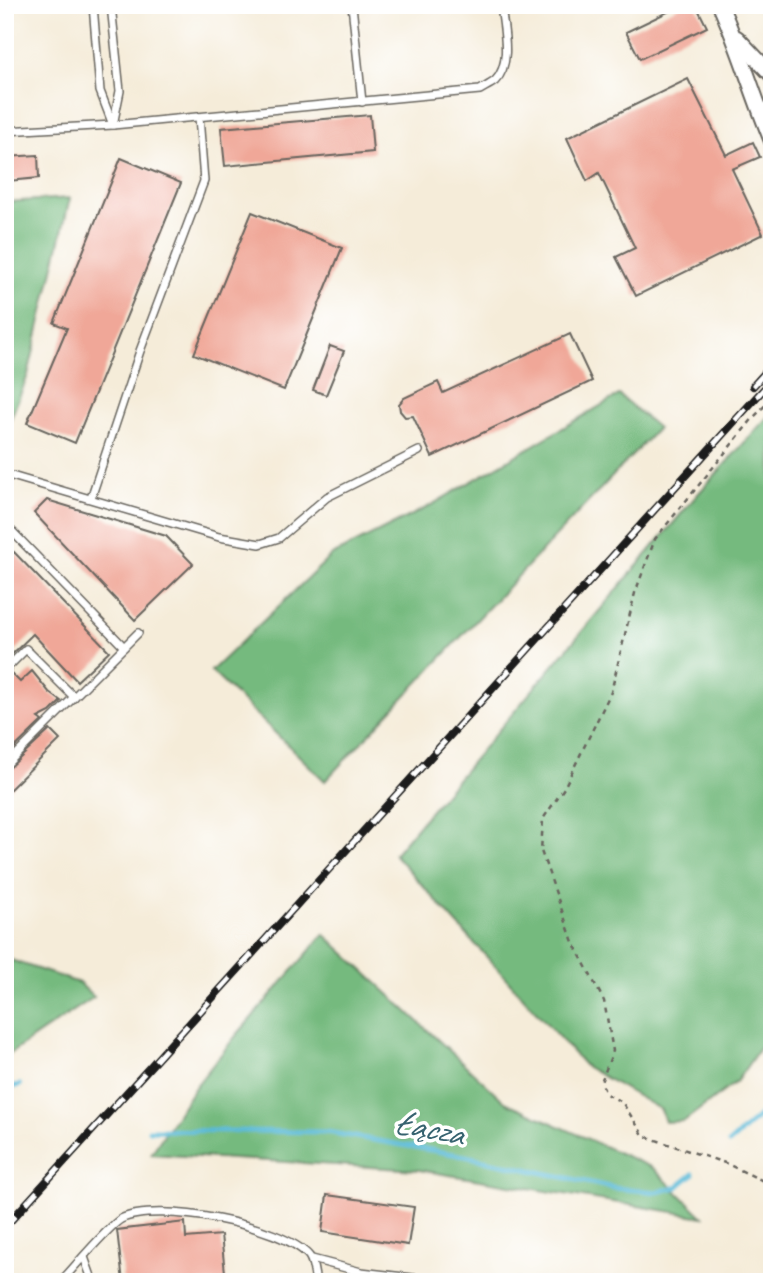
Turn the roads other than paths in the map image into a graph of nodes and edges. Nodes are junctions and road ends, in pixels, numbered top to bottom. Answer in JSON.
{"nodes":[{"id":1,"x":93,"y":5,"type":"edge"},
{"id":2,"x":111,"y":5,"type":"edge"},
{"id":3,"x":352,"y":5,"type":"edge"},
{"id":4,"x":501,"y":5,"type":"edge"},
{"id":5,"x":720,"y":5,"type":"edge"},
{"id":6,"x":733,"y":34,"type":"junction"},
{"id":7,"x":772,"y":75,"type":"edge"},
{"id":8,"x":362,"y":102,"type":"junction"},
{"id":9,"x":199,"y":117,"type":"junction"},
{"id":10,"x":113,"y":125,"type":"junction"},
{"id":11,"x":5,"y":131,"type":"edge"},
{"id":12,"x":772,"y":141,"type":"edge"},
{"id":13,"x":419,"y":452,"type":"dead end"},
{"id":14,"x":5,"y":474,"type":"edge"},
{"id":15,"x":91,"y":498,"type":"junction"},
{"id":16,"x":5,"y":524,"type":"edge"},
{"id":17,"x":138,"y":633,"type":"dead end"},
{"id":18,"x":124,"y":647,"type":"junction"},
{"id":19,"x":5,"y":670,"type":"edge"},
{"id":20,"x":74,"y":697,"type":"junction"},
{"id":21,"x":5,"y":766,"type":"edge"},
{"id":22,"x":84,"y":1257,"type":"junction"},
{"id":23,"x":312,"y":1259,"type":"junction"},
{"id":24,"x":364,"y":1273,"type":"junction"},
{"id":25,"x":65,"y":1277,"type":"dead end"},
{"id":26,"x":93,"y":1282,"type":"edge"},
{"id":27,"x":316,"y":1282,"type":"edge"},
{"id":28,"x":364,"y":1282,"type":"edge"},
{"id":29,"x":447,"y":1282,"type":"edge"}],
"edges":[{"from":1,"to":10,"type":"lane"},
{"from":2,"to":10,"type":"lane"},
{"from":3,"to":8,"type":"lane"},
{"from":4,"to":8,"type":"lane"},
{"from":5,"to":6,"type":"street"},
{"from":6,"to":7,"type":"street"},
{"from":6,"to":12,"type":"street"},
{"from":8,"to":9,"type":"lane"},
{"from":9,"to":10,"type":"lane"},
{"from":9,"to":15,"type":"lane"},
{"from":10,"to":11,"type":"lane"},
{"from":13,"to":15,"type":"lane"},
{"from":14,"to":15,"type":"lane"},
{"from":16,"to":18,"type":"lane"},
{"from":17,"to":18,"type":"lane"},
{"from":18,"to":20,"type":"lane"},
{"from":19,"to":20,"type":"lane"},
{"from":20,"to":21,"type":"lane"},
{"from":22,"to":23,"type":"lane"},
{"from":22,"to":25,"type":"lane"},
{"from":22,"to":26,"type":"lane"},
{"from":23,"to":24,"type":"lane"},
{"from":23,"to":27,"type":"lane"},
{"from":24,"to":28,"type":"lane"},
{"from":24,"to":29,"type":"lane"}]}
